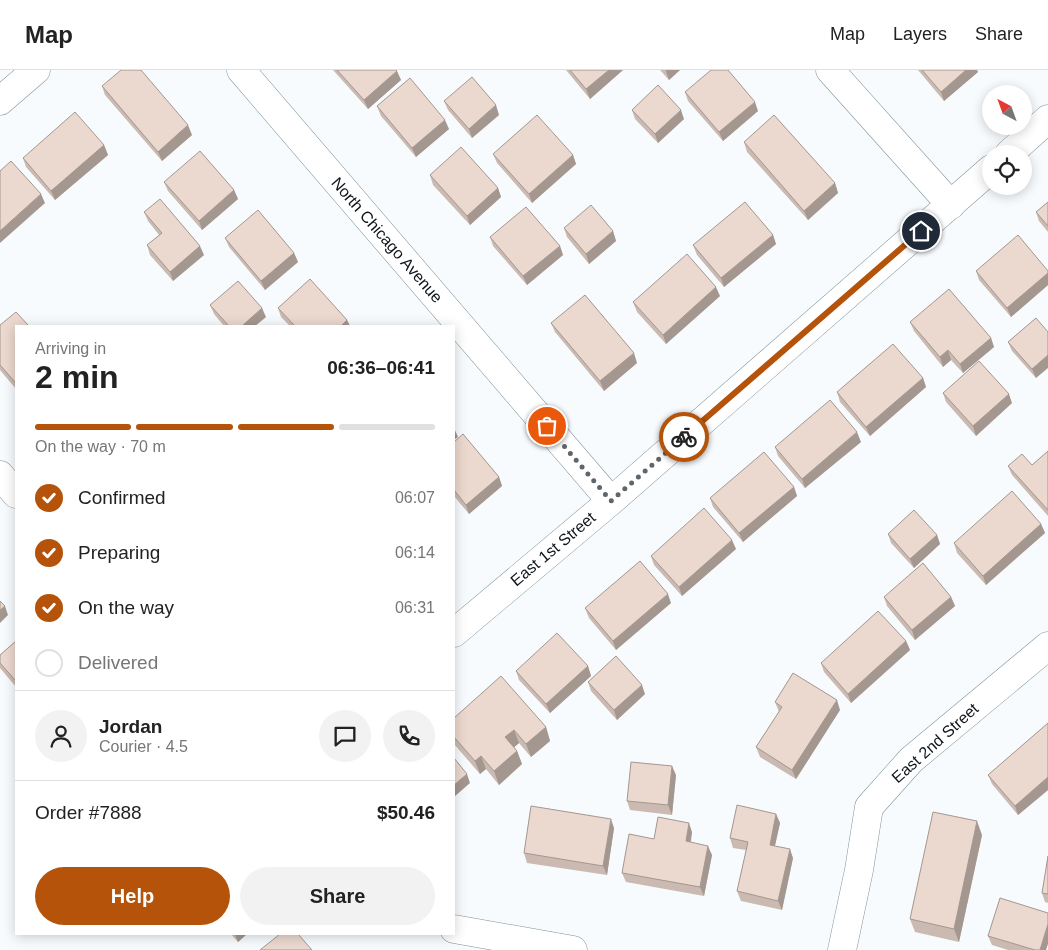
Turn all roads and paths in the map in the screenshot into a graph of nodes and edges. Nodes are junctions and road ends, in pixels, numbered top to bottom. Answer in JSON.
{"nodes":[{"id":1,"x":36,"y":70,"type":"edge"},
{"id":2,"x":242,"y":70,"type":"edge"},
{"id":3,"x":830,"y":70,"type":"edge"},
{"id":4,"x":0,"y":101,"type":"edge"},
{"id":5,"x":1048,"y":119,"type":"edge"},
{"id":6,"x":1019,"y":145,"type":"edge"},
{"id":7,"x":982,"y":178,"type":"edge"},
{"id":8,"x":951,"y":205,"type":"junction"},
{"id":9,"x":0,"y":475,"type":"edge"},
{"id":10,"x":15,"y":493,"type":"edge"},
{"id":11,"x":611,"y":501,"type":"junction"},
{"id":12,"x":455,"y":632,"type":"edge"},
{"id":13,"x":1048,"y":646,"type":"edge"},
{"id":14,"x":455,"y":929,"type":"edge"},
{"id":15,"x":573,"y":950,"type":"edge"},
{"id":16,"x":842,"y":950,"type":"edge"}],
"edges":[{"from":1,"to":4,"type":"street"},
{"from":2,"to":11,"type":"street","name":"North Chicago Avenue"},
{"from":3,"to":8,"type":"street"},
{"from":5,"to":6,"type":"street"},
{"from":7,"to":8,"type":"street","name":"East 1st Street"},
{"from":8,"to":11,"type":"street","name":"East 1st Street"},
{"from":9,"to":10,"type":"street"},
{"from":11,"to":12,"type":"street","name":"East 1st Street"},
{"from":13,"to":16,"type":"street","name":"East 2nd Street"},
{"from":14,"to":15,"type":"street"}]}
